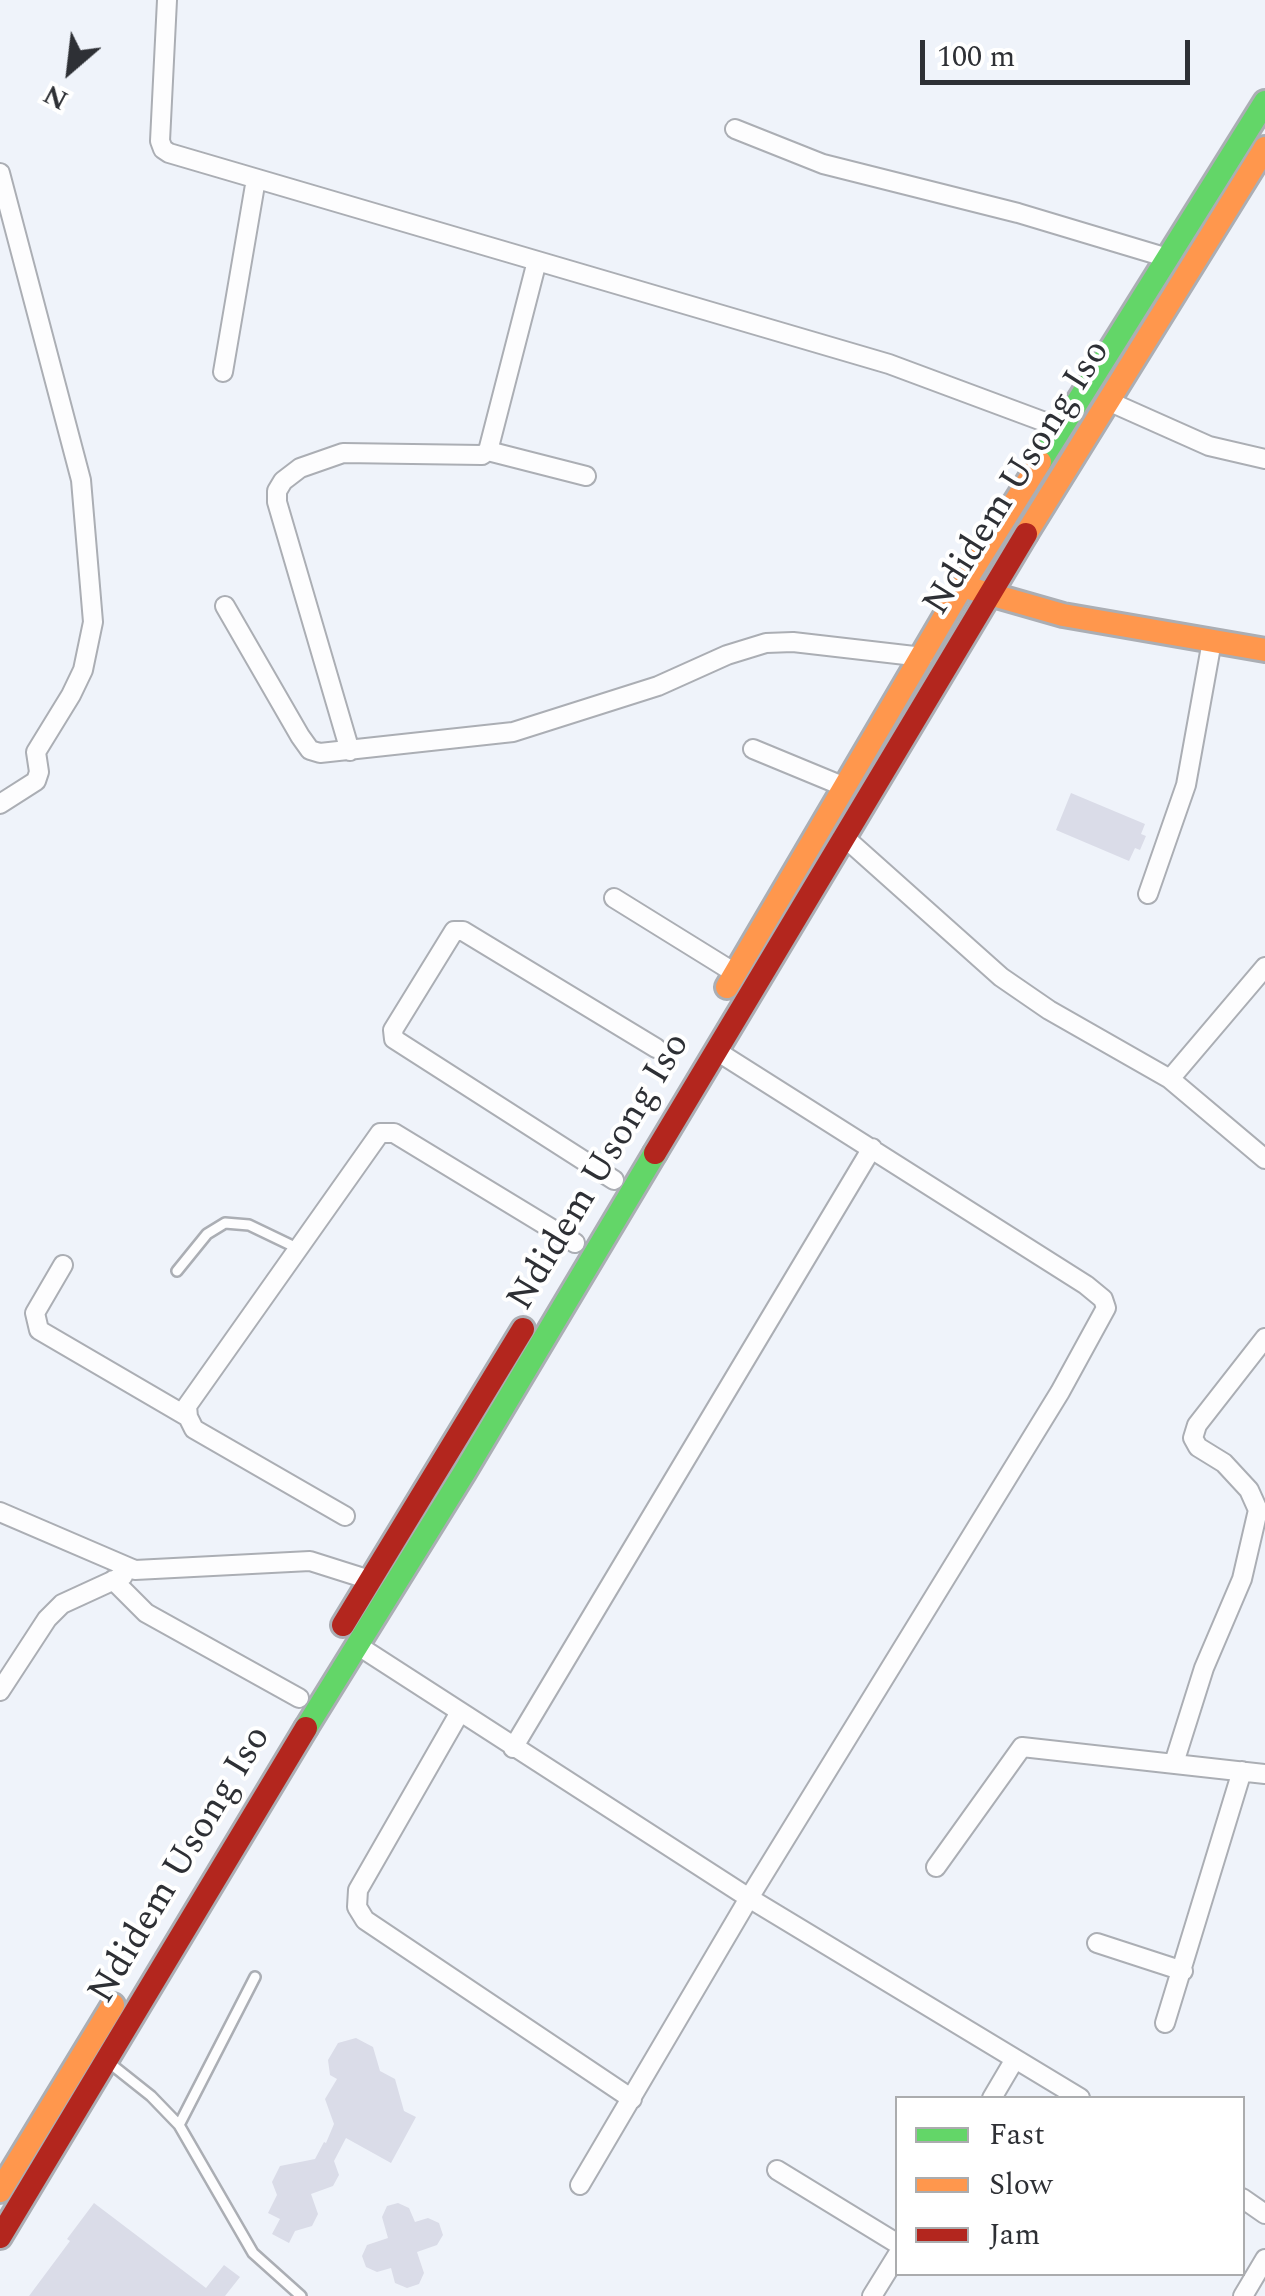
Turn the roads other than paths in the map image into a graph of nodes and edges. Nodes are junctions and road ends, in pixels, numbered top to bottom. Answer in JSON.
{"nodes":[{"id":1,"x":167,"y":0,"type":"edge"},
{"id":2,"x":1265,"y":102,"type":"edge"},
{"id":3,"x":735,"y":128,"type":"dead end"},
{"id":4,"x":1265,"y":148,"type":"edge"},
{"id":5,"x":0,"y":173,"type":"edge"},
{"id":6,"x":256,"y":179,"type":"junction"},
{"id":7,"x":1168,"y":258,"type":"junction"},
{"id":8,"x":538,"y":262,"type":"junction"},
{"id":9,"x":222,"y":372,"type":"dead end"},
{"id":10,"x":1108,"y":401,"type":"junction"},
{"id":11,"x":1061,"y":428,"type":"junction"},
{"id":12,"x":488,"y":451,"type":"junction"},
{"id":13,"x":1265,"y":460,"type":"edge"},
{"id":14,"x":586,"y":476,"type":"dead end"},
{"id":15,"x":963,"y":585,"type":"junction"},
{"id":16,"x":988,"y":595,"type":"junction"},
{"id":17,"x":225,"y":606,"type":"dead end"},
{"id":18,"x":1212,"y":641,"type":"junction"},
{"id":19,"x":1265,"y":650,"type":"edge"},
{"id":20,"x":923,"y":656,"type":"junction"},
{"id":21,"x":753,"y":749,"type":"dead end"},
{"id":22,"x":350,"y":751,"type":"junction"},
{"id":23,"x":845,"y":787,"type":"junction"},
{"id":24,"x":0,"y":804,"type":"edge"},
{"id":25,"x":843,"y":836,"type":"junction"},
{"id":26,"x":1148,"y":894,"type":"dead end"},
{"id":27,"x":614,"y":898,"type":"dead end"},
{"id":28,"x":1265,"y":967,"type":"edge"},
{"id":29,"x":735,"y":973,"type":"junction"},
{"id":30,"x":716,"y":1006,"type":"dead end"},
{"id":31,"x":656,"y":1048,"type":"dead end"},
{"id":32,"x":716,"y":1050,"type":"junction"},
{"id":33,"x":687,"y":1054,"type":"dead end"},
{"id":34,"x":1170,"y":1079,"type":"junction"},
{"id":35,"x":872,"y":1148,"type":"junction"},
{"id":36,"x":1265,"y":1158,"type":"edge"},
{"id":37,"x":614,"y":1180,"type":"junction"},
{"id":38,"x":575,"y":1243,"type":"junction"},
{"id":39,"x":299,"y":1250,"type":"junction"},
{"id":40,"x":63,"y":1265,"type":"dead end"},
{"id":41,"x":177,"y":1271,"type":"dead end"},
{"id":42,"x":1265,"y":1338,"type":"edge"},
{"id":43,"x":188,"y":1418,"type":"junction"},
{"id":44,"x":0,"y":1512,"type":"edge"},
{"id":45,"x":344,"y":1516,"type":"dead end"},
{"id":46,"x":135,"y":1570,"type":"junction"},
{"id":47,"x":113,"y":1580,"type":"junction"},
{"id":48,"x":370,"y":1580,"type":"junction"},
{"id":49,"x":357,"y":1645,"type":"junction"},
{"id":50,"x":0,"y":1691,"type":"edge"},
{"id":51,"x":299,"y":1698,"type":"junction"},
{"id":52,"x":460,"y":1712,"type":"junction"},
{"id":53,"x":514,"y":1748,"type":"junction"},
{"id":54,"x":1174,"y":1763,"type":"junction"},
{"id":55,"x":1258,"y":1770,"type":"edge"},
{"id":56,"x":936,"y":1867,"type":"dead end"},
{"id":57,"x":749,"y":1898,"type":"junction"},
{"id":58,"x":1097,"y":1944,"type":"dead end"},
{"id":59,"x":1182,"y":1971,"type":"junction"},
{"id":60,"x":255,"y":1977,"type":"dead end"},
{"id":61,"x":1165,"y":2023,"type":"dead end"},
{"id":62,"x":1016,"y":2059,"type":"junction"},
{"id":63,"x":106,"y":2060,"type":"junction"},
{"id":64,"x":993,"y":2096,"type":"edge"},
{"id":65,"x":1077,"y":2096,"type":"edge"},
{"id":66,"x":632,"y":2098,"type":"junction"},
{"id":67,"x":179,"y":2125,"type":"junction"},
{"id":68,"x":778,"y":2170,"type":"dead end"},
{"id":69,"x":580,"y":2185,"type":"dead end"},
{"id":70,"x":0,"y":2191,"type":"edge"},
{"id":71,"x":0,"y":2237,"type":"edge"},
{"id":72,"x":895,"y":2242,"type":"edge"},
{"id":73,"x":1265,"y":2258,"type":"edge"},
{"id":74,"x":895,"y":2259,"type":"edge"},
{"id":75,"x":301,"y":2296,"type":"edge"},
{"id":76,"x":872,"y":2296,"type":"edge"},
{"id":77,"x":1243,"y":2296,"type":"edge"}],
"edges":[{"from":1,"to":6,"type":"street"},
{"from":2,"to":7,"type":"main road","name":"Ndidem Usong Iso"},
{"from":3,"to":7,"type":"street"},
{"from":4,"to":10,"type":"main road","name":"Ndidem Usong Iso"},
{"from":5,"to":24,"type":"street"},
{"from":6,"to":8,"type":"street"},
{"from":6,"to":9,"type":"street"},
{"from":7,"to":11,"type":"main road","name":"Ndidem Usong Iso"},
{"from":8,"to":11,"type":"street"},
{"from":8,"to":12,"type":"street"},
{"from":10,"to":13,"type":"street"},
{"from":10,"to":16,"type":"main road","name":"Ndidem Usong Iso"},
{"from":11,"to":15,"type":"main road","name":"Ndidem Usong Iso"},
{"from":12,"to":14,"type":"street"},
{"from":12,"to":22,"type":"street"},
{"from":15,"to":16,"type":"main road"},
{"from":15,"to":20,"type":"main road","name":"Ndidem Usong Iso"},
{"from":16,"to":18,"type":"main road"},
{"from":16,"to":25,"type":"main road","name":"Ndidem Usong Iso"},
{"from":17,"to":22,"type":"street"},
{"from":18,"to":19,"type":"main road"},
{"from":18,"to":26,"type":"street"},
{"from":20,"to":22,"type":"street"},
{"from":20,"to":23,"type":"main road","name":"Ndidem Usong Iso"},
{"from":21,"to":23,"type":"street"},
{"from":23,"to":29,"type":"main road","name":"Ndidem Usong Iso"},
{"from":25,"to":32,"type":"main road","name":"Ndidem Usong Iso"},
{"from":25,"to":34,"type":"street"},
{"from":27,"to":29,"type":"street"},
{"from":28,"to":34,"type":"street"},
{"from":29,"to":30,"type":"main road","name":"Ndidem Usong Iso"},
{"from":31,"to":37,"type":"street"},
{"from":32,"to":35,"type":"street"},
{"from":32,"to":49,"type":"main road","name":"Ndidem Usong Iso"},
{"from":33,"to":37,"type":"main road","name":"Ndidem Usong Iso"},
{"from":34,"to":36,"type":"street"},
{"from":35,"to":53,"type":"street"},
{"from":35,"to":57,"type":"street"},
{"from":37,"to":38,"type":"main road","name":"Ndidem Usong Iso"},
{"from":38,"to":39,"type":"street"},
{"from":38,"to":48,"type":"main road","name":"Ndidem Usong Iso"},
{"from":39,"to":41,"type":"lane"},
{"from":39,"to":43,"type":"street"},
{"from":40,"to":43,"type":"street"},
{"from":42,"to":54,"type":"street"},
{"from":43,"to":45,"type":"street"},
{"from":44,"to":46,"type":"street"},
{"from":46,"to":47,"type":"street"},
{"from":46,"to":48,"type":"street"},
{"from":47,"to":50,"type":"street"},
{"from":47,"to":51,"type":"street"},
{"from":48,"to":51,"type":"main road","name":"Ndidem Usong Iso"},
{"from":49,"to":52,"type":"street"},
{"from":49,"to":63,"type":"main road","name":"Ndidem Usong Iso"},
{"from":51,"to":70,"type":"main road","name":"Ndidem Usong Iso"},
{"from":52,"to":53,"type":"street"},
{"from":52,"to":66,"type":"street"},
{"from":53,"to":57,"type":"street"},
{"from":54,"to":55,"type":"street"},
{"from":54,"to":56,"type":"street"},
{"from":55,"to":59,"type":"street"},
{"from":57,"to":62,"type":"street"},
{"from":57,"to":66,"type":"street"},
{"from":58,"to":59,"type":"street"},
{"from":59,"to":61,"type":"street"},
{"from":60,"to":67,"type":"lane"},
{"from":62,"to":64,"type":"street"},
{"from":62,"to":65,"type":"street"},
{"from":63,"to":67,"type":"lane"},
{"from":63,"to":71,"type":"main road","name":"Ndidem Usong Iso"},
{"from":66,"to":69,"type":"street"},
{"from":67,"to":75,"type":"lane"},
{"from":68,"to":72,"type":"street"},
{"from":73,"to":77,"type":"street"},
{"from":74,"to":76,"type":"street"}]}
